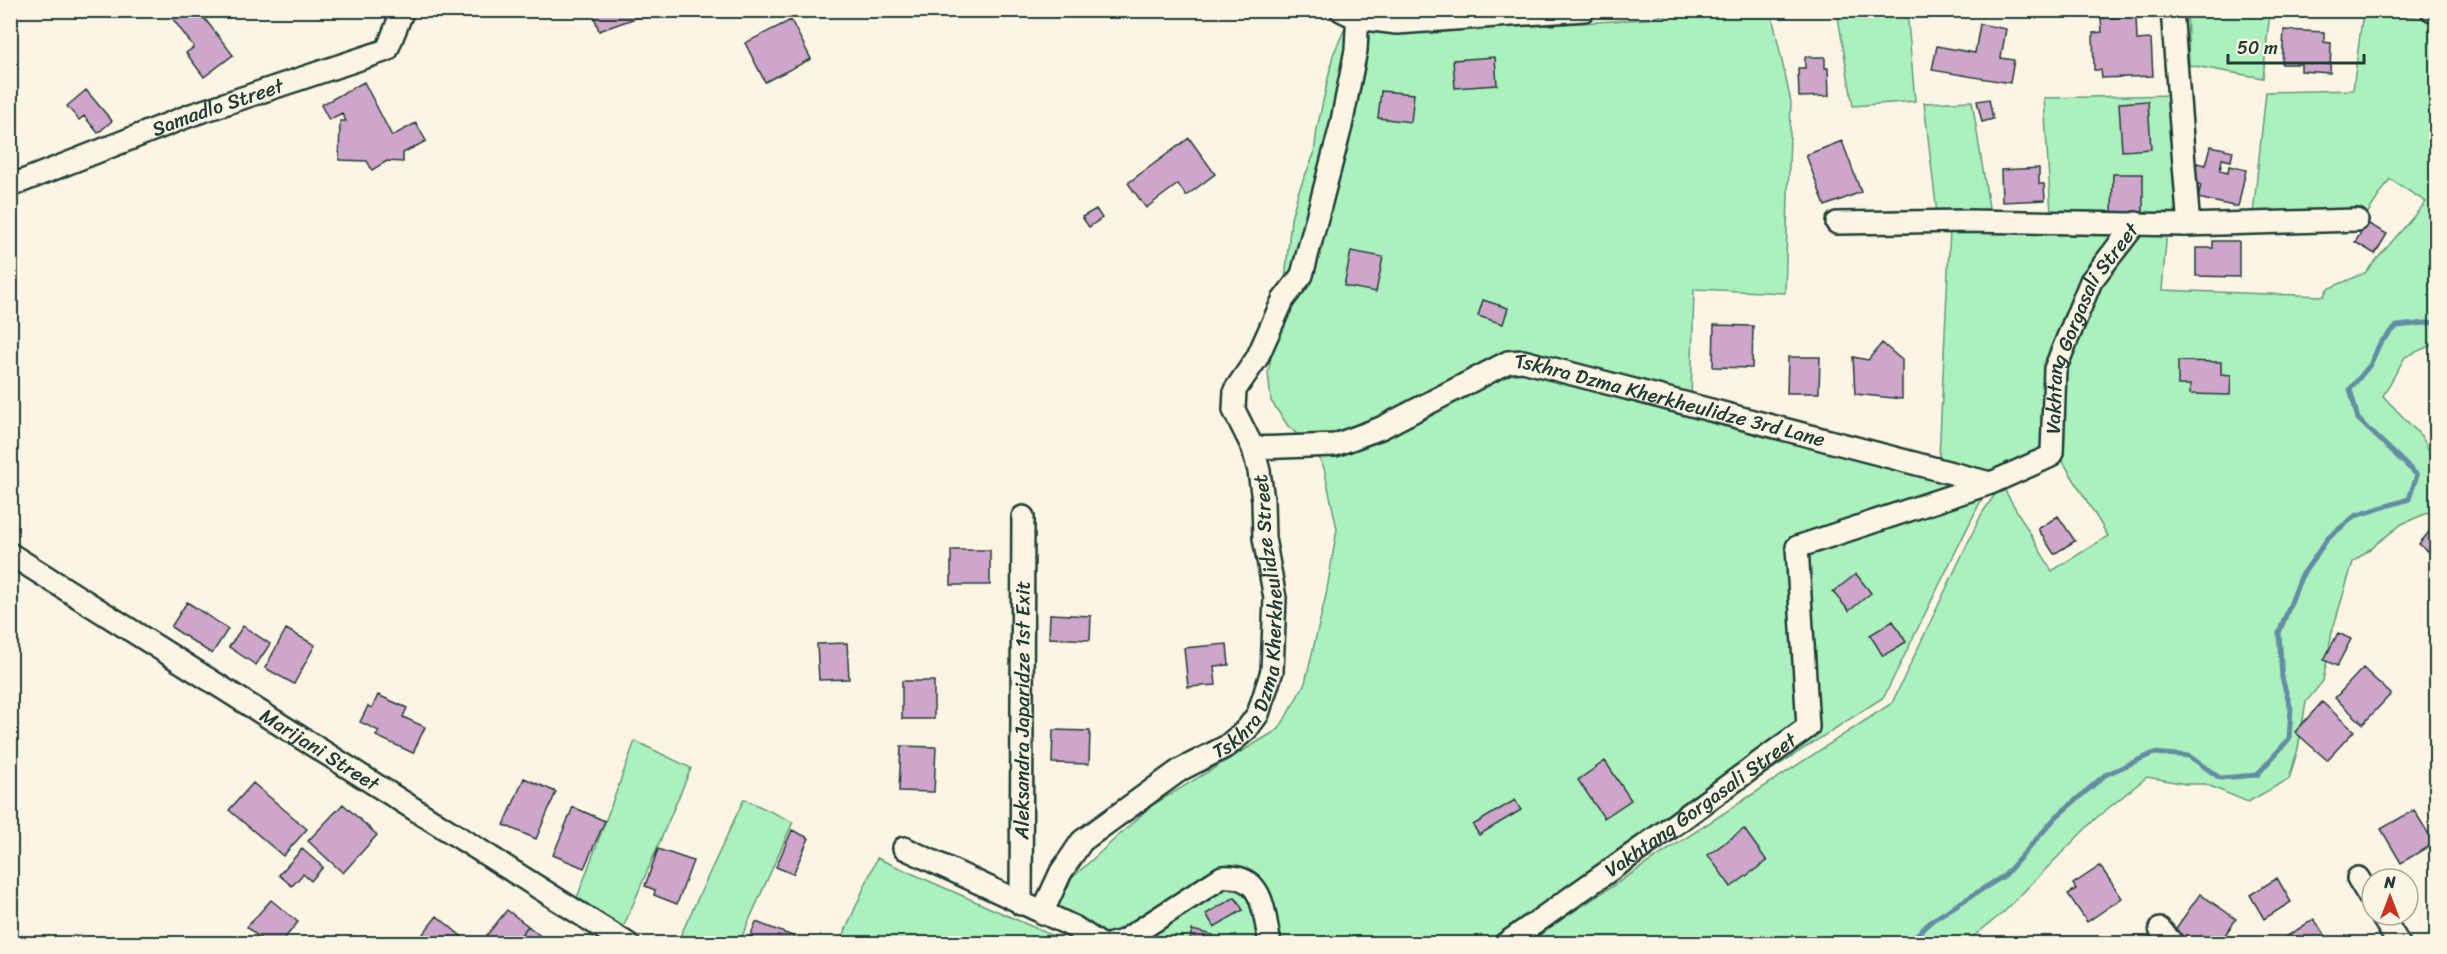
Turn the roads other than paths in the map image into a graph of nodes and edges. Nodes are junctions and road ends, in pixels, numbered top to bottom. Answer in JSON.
{"nodes":[{"id":1,"x":403,"y":10,"type":"edge"},
{"id":2,"x":1584,"y":10,"type":"edge"},
{"id":3,"x":2172,"y":10,"type":"edge"},
{"id":4,"x":1352,"y":13,"type":"edge"},
{"id":5,"x":10,"y":186,"type":"edge"},
{"id":6,"x":2357,"y":220,"type":"dead end"},
{"id":7,"x":1837,"y":223,"type":"dead end"},
{"id":8,"x":2136,"y":223,"type":"junction"},
{"id":9,"x":2185,"y":225,"type":"junction"},
{"id":10,"x":1253,"y":448,"type":"junction"},
{"id":11,"x":1991,"y":483,"type":"junction"},
{"id":12,"x":1023,"y":517,"type":"dead end"},
{"id":13,"x":10,"y":554,"type":"edge"},
{"id":14,"x":904,"y":848,"type":"dead end"},
{"id":15,"x":2358,"y":878,"type":"dead end"},
{"id":16,"x":2360,"y":881,"type":"edge"},
{"id":17,"x":1021,"y":904,"type":"junction"},
{"id":18,"x":1042,"y":913,"type":"junction"},
{"id":19,"x":2388,"y":927,"type":"edge"},
{"id":20,"x":628,"y":944,"type":"edge"},
{"id":21,"x":1100,"y":944,"type":"edge"},
{"id":22,"x":1111,"y":944,"type":"edge"},
{"id":23,"x":1270,"y":944,"type":"edge"},
{"id":24,"x":1505,"y":944,"type":"edge"},
{"id":25,"x":2399,"y":944,"type":"edge"}],
"edges":[{"from":1,"to":5,"type":"street","name":"Samadlo Street"},
{"from":2,"to":4,"type":"street"},
{"from":3,"to":9,"type":"street"},
{"from":4,"to":10,"type":"street","name":"Tskhra Dzma Kherkheulidze Street"},
{"from":6,"to":9,"type":"street","name":"Vakhtang Gorgasali Street"},
{"from":7,"to":8,"type":"street"},
{"from":8,"to":9,"type":"street","name":"Vakhtang Gorgasali Street"},
{"from":8,"to":11,"type":"street","name":"Vakhtang Gorgasali Street"},
{"from":10,"to":11,"type":"street","name":"Tskhra Dzma Kherkheulidze 3rd Lane"},
{"from":10,"to":18,"type":"street","name":"Tskhra Dzma Kherkheulidze Street"},
{"from":11,"to":24,"type":"street","name":"Vakhtang Gorgasali Street"},
{"from":12,"to":17,"type":"street","name":"Aleksandra Japaridze 1st Exit"},
{"from":13,"to":20,"type":"street","name":"Marijani Street"},
{"from":14,"to":17,"type":"street"},
{"from":15,"to":16,"type":"street"},
{"from":17,"to":18,"type":"street"},
{"from":18,"to":21,"type":"street"},
{"from":19,"to":25,"type":"street"},
{"from":22,"to":23,"type":"street"}]}
